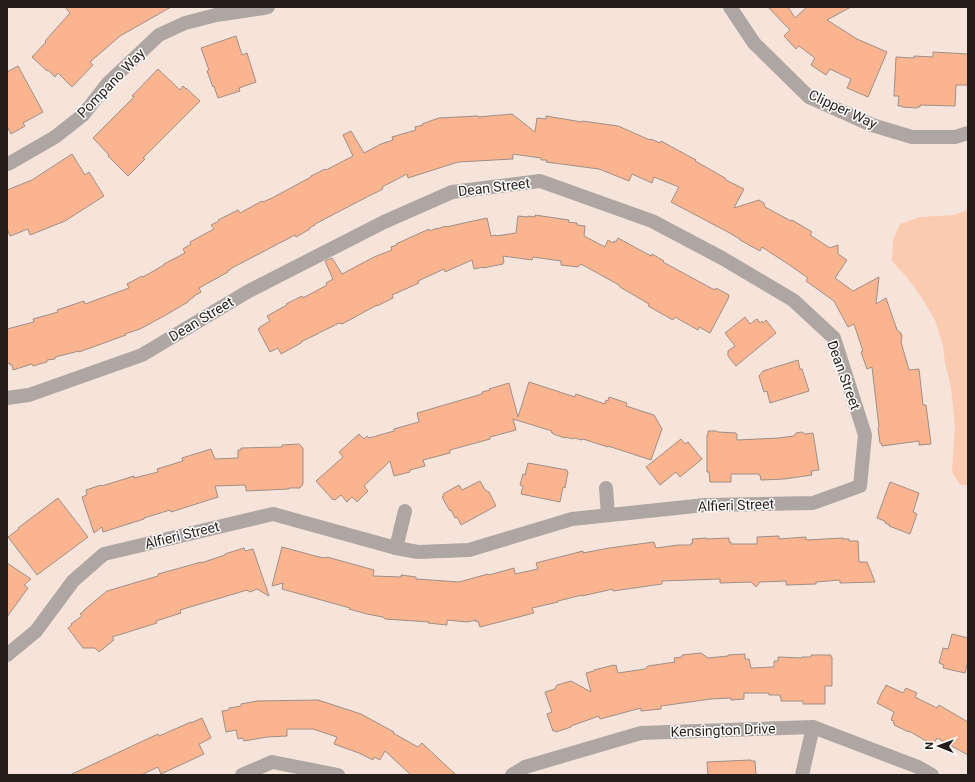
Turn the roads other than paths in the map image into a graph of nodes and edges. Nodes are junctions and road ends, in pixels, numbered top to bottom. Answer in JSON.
{"nodes":[{"id":1,"x":268,"y":7,"type":"edge"},
{"id":2,"x":730,"y":7,"type":"edge"},
{"id":3,"x":968,"y":132,"type":"edge"},
{"id":4,"x":7,"y":164,"type":"edge"},
{"id":5,"x":7,"y":398,"type":"edge"},
{"id":6,"x":860,"y":486,"type":"joint"},
{"id":7,"x":606,"y":488,"type":"dead end"},
{"id":8,"x":406,"y":511,"type":"dead end"},
{"id":9,"x":608,"y":515,"type":"junction"},
{"id":10,"x":396,"y":548,"type":"junction"},
{"id":11,"x":7,"y":655,"type":"edge"},
{"id":12,"x":813,"y":727,"type":"junction"},
{"id":13,"x":242,"y":775,"type":"edge"},
{"id":14,"x":338,"y":775,"type":"edge"},
{"id":15,"x":512,"y":775,"type":"edge"},
{"id":16,"x":802,"y":775,"type":"edge"},
{"id":17,"x":932,"y":775,"type":"edge"}],
"edges":[{"from":1,"to":4,"type":"street","name":"Pompano Way"},
{"from":2,"to":3,"type":"street","name":"Clipper Way"},
{"from":5,"to":6,"type":"street","name":"Dean Street"},
{"from":6,"to":9,"type":"street","name":"Alfieri Street"},
{"from":7,"to":9,"type":"street"},
{"from":8,"to":10,"type":"street"},
{"from":9,"to":10,"type":"street","name":"Alfieri Street"},
{"from":10,"to":11,"type":"street","name":"Alfieri Street"},
{"from":12,"to":15,"type":"street","name":"Kensington Drive"},
{"from":12,"to":16,"type":"street"},
{"from":12,"to":17,"type":"street","name":"Kensington Drive"},
{"from":13,"to":14,"type":"street"}]}
